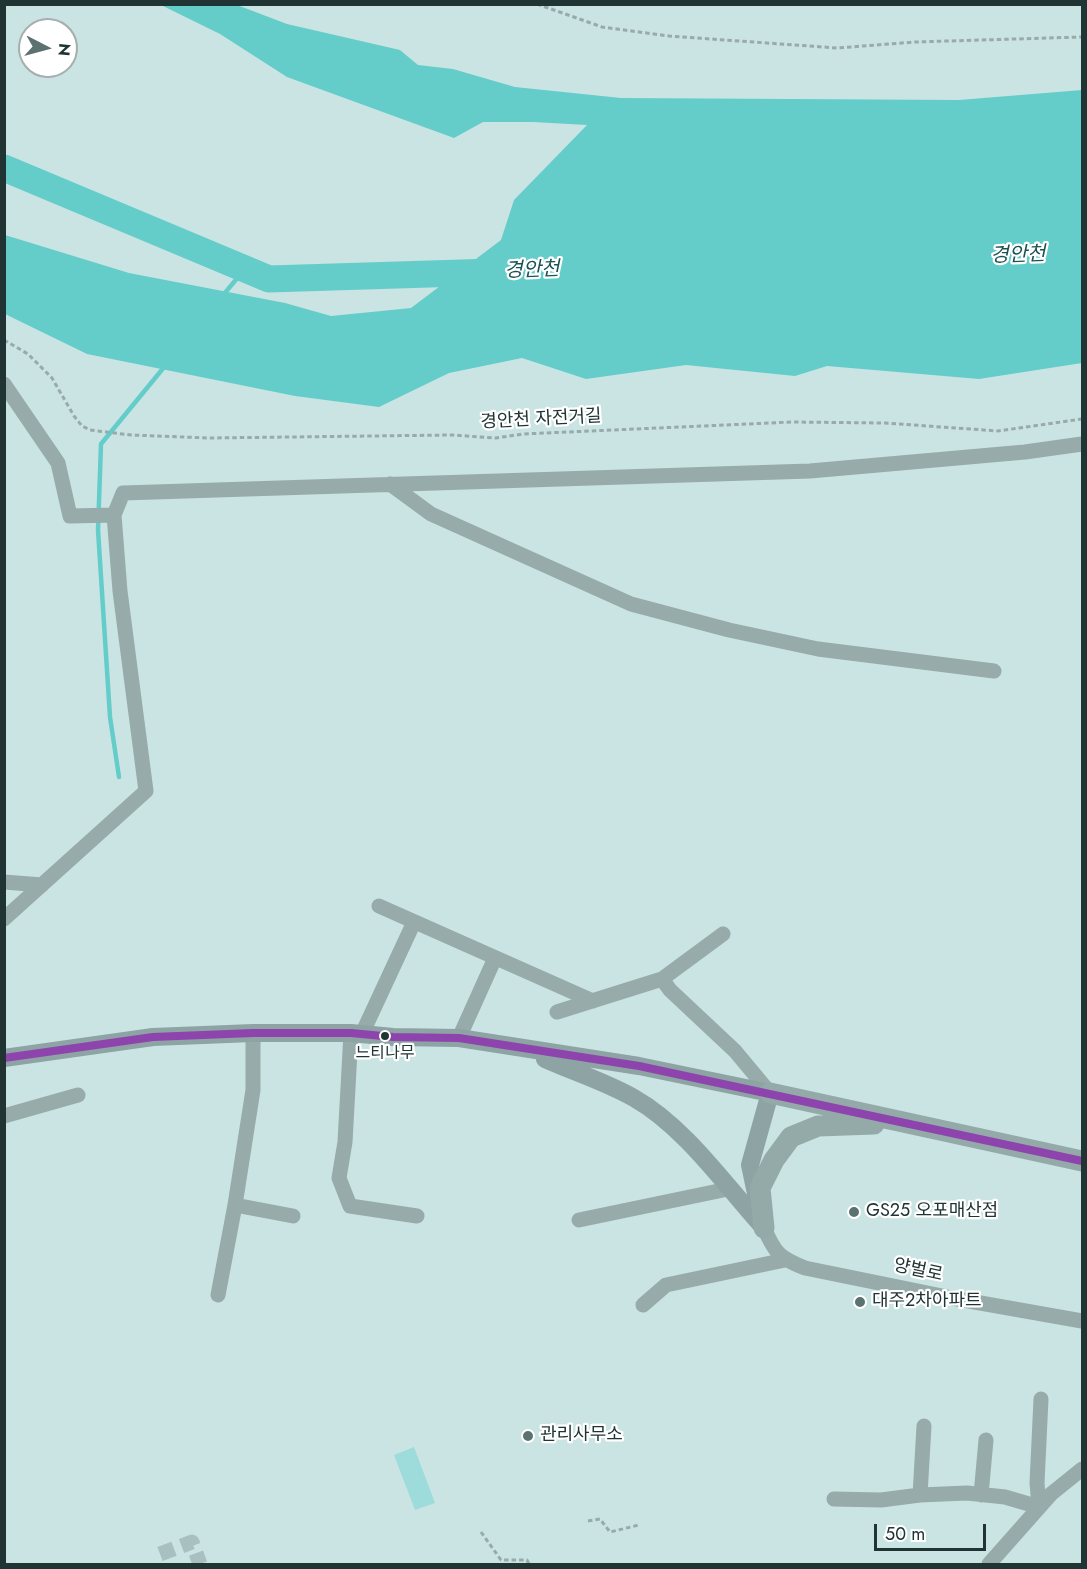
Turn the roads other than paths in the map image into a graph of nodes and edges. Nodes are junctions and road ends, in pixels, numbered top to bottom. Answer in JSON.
{"nodes":[{"id":1,"x":4,"y":384,"type":"edge"},
{"id":2,"x":1083,"y":444,"type":"edge"},
{"id":3,"x":390,"y":484,"type":"junction"},
{"id":4,"x":112,"y":515,"type":"junction"},
{"id":5,"x":994,"y":671,"type":"dead end"},
{"id":6,"x":4,"y":882,"type":"edge"},
{"id":7,"x":42,"y":885,"type":"junction"},
{"id":8,"x":379,"y":906,"type":"dead end"},
{"id":9,"x":4,"y":919,"type":"edge"},
{"id":10,"x":414,"y":922,"type":"junction"},
{"id":11,"x":723,"y":934,"type":"dead end"},
{"id":12,"x":495,"y":958,"type":"junction"},
{"id":13,"x":662,"y":979,"type":"junction"},
{"id":14,"x":593,"y":1001,"type":"junction"},
{"id":15,"x":556,"y":1012,"type":"dead end"},
{"id":16,"x":253,"y":1033,"type":"junction"},
{"id":17,"x":357,"y":1034,"type":"junction"},
{"id":18,"x":459,"y":1038,"type":"junction"},
{"id":19,"x":521,"y":1048,"type":"junction"},
{"id":20,"x":4,"y":1058,"type":"edge"},
{"id":21,"x":770,"y":1093,"type":"junction"},
{"id":22,"x":78,"y":1095,"type":"dead end"},
{"id":23,"x":4,"y":1116,"type":"edge"},
{"id":24,"x":906,"y":1124,"type":"junction"},
{"id":25,"x":1083,"y":1161,"type":"edge"},
{"id":26,"x":728,"y":1189,"type":"junction"},
{"id":27,"x":235,"y":1205,"type":"junction"},
{"id":28,"x":293,"y":1216,"type":"dead end"},
{"id":29,"x":417,"y":1216,"type":"dead end"},
{"id":30,"x":579,"y":1221,"type":"dead end"},
{"id":31,"x":764,"y":1228,"type":"junction"},
{"id":32,"x":785,"y":1260,"type":"junction"},
{"id":33,"x":218,"y":1295,"type":"dead end"},
{"id":34,"x":643,"y":1305,"type":"dead end"},
{"id":35,"x":1083,"y":1322,"type":"edge"},
{"id":36,"x":1041,"y":1399,"type":"dead end"},
{"id":37,"x":924,"y":1426,"type":"dead end"},
{"id":38,"x":986,"y":1440,"type":"dead end"},
{"id":39,"x":1083,"y":1469,"type":"edge"},
{"id":40,"x":920,"y":1495,"type":"junction"},
{"id":41,"x":981,"y":1495,"type":"junction"},
{"id":42,"x":834,"y":1499,"type":"dead end"},
{"id":43,"x":1039,"y":1507,"type":"junction"},
{"id":44,"x":989,"y":1564,"type":"edge"}],
"edges":[{"from":1,"to":4,"type":"street"},
{"from":2,"to":3,"type":"street"},
{"from":3,"to":4,"type":"street"},
{"from":3,"to":5,"type":"street"},
{"from":4,"to":7,"type":"street"},
{"from":6,"to":7,"type":"street"},
{"from":7,"to":9,"type":"street"},
{"from":8,"to":10,"type":"street"},
{"from":10,"to":12,"type":"street"},
{"from":10,"to":17,"type":"street"},
{"from":11,"to":13,"type":"street"},
{"from":12,"to":14,"type":"street"},
{"from":12,"to":18,"type":"street"},
{"from":13,"to":14,"type":"street"},
{"from":13,"to":21,"type":"street"},
{"from":14,"to":15,"type":"street"},
{"from":16,"to":17,"type":"main road"},
{"from":16,"to":20,"type":"main road"},
{"from":16,"to":27,"type":"street"},
{"from":17,"to":18,"type":"main road"},
{"from":17,"to":29,"type":"street"},
{"from":18,"to":19,"type":"main road"},
{"from":19,"to":21,"type":"main road"},
{"from":19,"to":26,"type":"main road"},
{"from":21,"to":24,"type":"highway"},
{"from":21,"to":31,"type":"main road"},
{"from":22,"to":23,"type":"street"},
{"from":24,"to":25,"type":"highway"},
{"from":24,"to":31,"type":"highway"},
{"from":26,"to":30,"type":"street"},
{"from":26,"to":31,"type":"main road"},
{"from":27,"to":28,"type":"street"},
{"from":27,"to":33,"type":"street"},
{"from":31,"to":32,"type":"street"},
{"from":32,"to":34,"type":"street"},
{"from":32,"to":35,"type":"street","name":"양벌로"},
{"from":36,"to":43,"type":"street"},
{"from":37,"to":40,"type":"street"},
{"from":38,"to":41,"type":"street"},
{"from":39,"to":43,"type":"street"},
{"from":40,"to":41,"type":"street"},
{"from":40,"to":42,"type":"street"},
{"from":41,"to":43,"type":"street"},
{"from":43,"to":44,"type":"street"}]}
